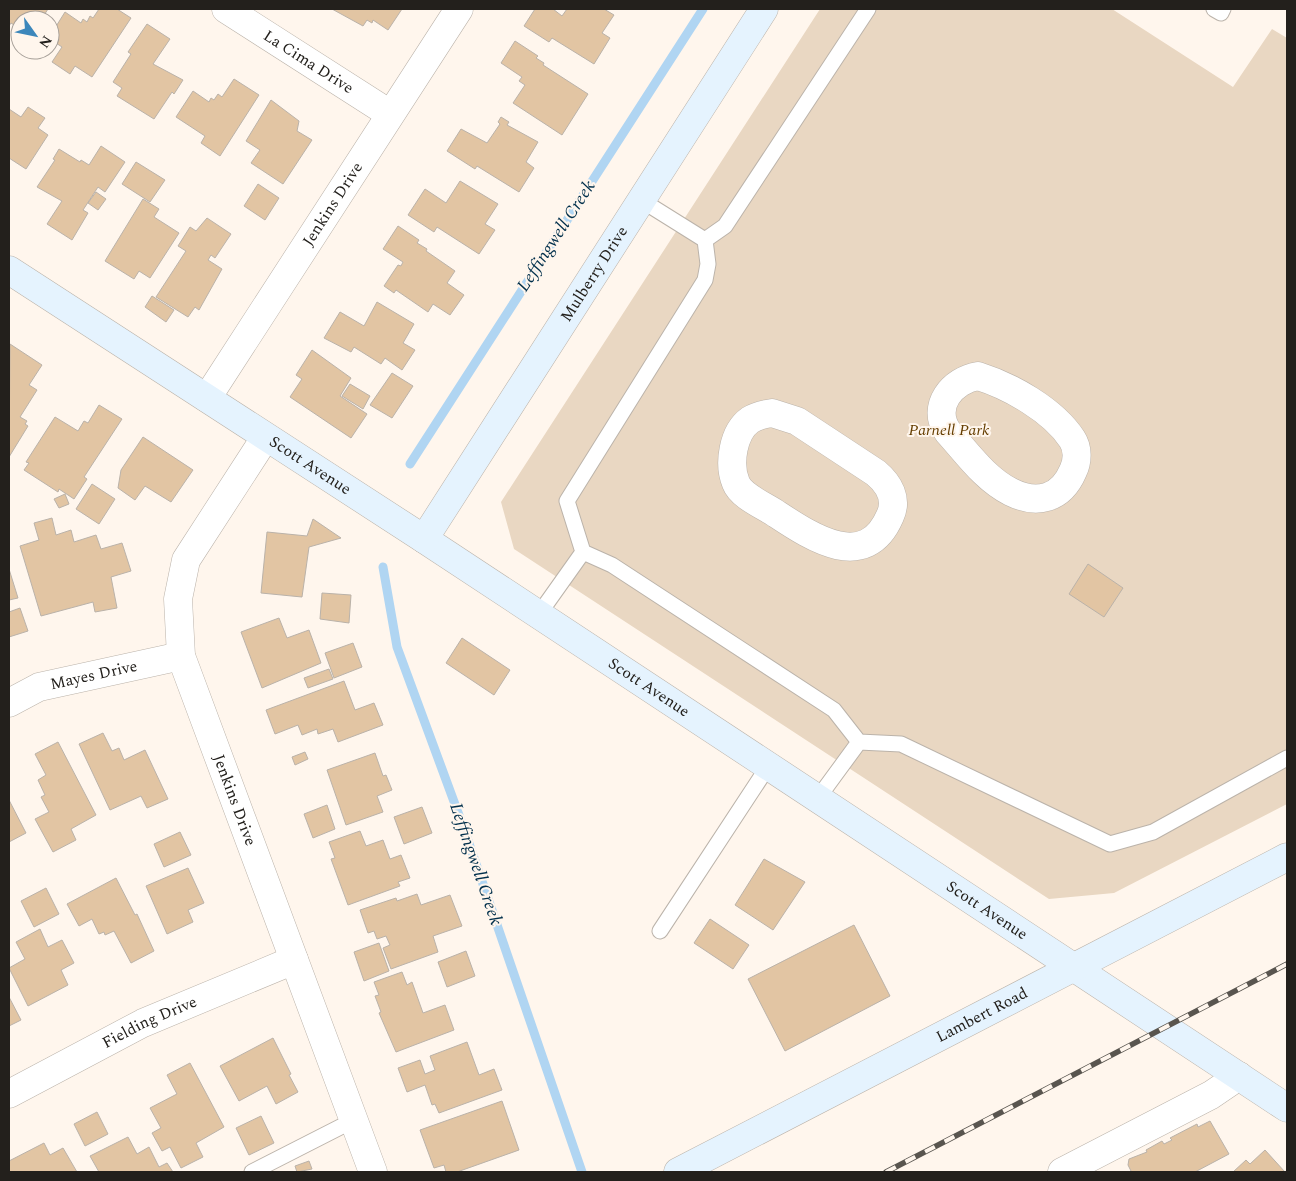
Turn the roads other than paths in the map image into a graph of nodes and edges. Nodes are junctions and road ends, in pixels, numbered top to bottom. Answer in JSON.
{"nodes":[{"id":1,"x":226,"y":9,"type":"edge"},
{"id":2,"x":458,"y":9,"type":"edge"},
{"id":3,"x":764,"y":9,"type":"edge"},
{"id":4,"x":868,"y":9,"type":"edge"},
{"id":5,"x":1214,"y":9,"type":"edge"},
{"id":6,"x":1223,"y":9,"type":"edge"},
{"id":7,"x":390,"y":114,"type":"junction"},
{"id":8,"x":641,"y":200,"type":"junction"},
{"id":9,"x":704,"y":240,"type":"junction"},
{"id":10,"x":9,"y":270,"type":"edge"},
{"id":11,"x":206,"y":398,"type":"junction"},
{"id":12,"x":265,"y":438,"type":"junction"},
{"id":13,"x":849,"y":455,"type":"joint"},
{"id":14,"x":1035,"y":499,"type":"joint"},
{"id":15,"x":424,"y":539,"type":"junction"},
{"id":16,"x":583,"y":552,"type":"junction"},
{"id":17,"x":538,"y":614,"type":"junction"},
{"id":18,"x":181,"y":656,"type":"junction"},
{"id":19,"x":9,"y":703,"type":"edge"},
{"id":20,"x":858,"y":742,"type":"junction"},
{"id":21,"x":1287,"y":758,"type":"edge"},
{"id":22,"x":769,"y":766,"type":"junction"},
{"id":23,"x":818,"y":798,"type":"junction"},
{"id":24,"x":1287,"y":857,"type":"edge"},
{"id":25,"x":660,"y":931,"type":"dead end"},
{"id":26,"x":294,"y":960,"type":"junction"},
{"id":27,"x":1076,"y":967,"type":"junction"},
{"id":28,"x":1239,"y":1076,"type":"junction"},
{"id":29,"x":9,"y":1094,"type":"edge"},
{"id":30,"x":1287,"y":1108,"type":"edge"},
{"id":31,"x":354,"y":1120,"type":"junction"},
{"id":32,"x":252,"y":1172,"type":"edge"},
{"id":33,"x":373,"y":1172,"type":"edge"},
{"id":34,"x":678,"y":1172,"type":"edge"},
{"id":35,"x":1062,"y":1172,"type":"edge"}],
"edges":[{"from":1,"to":7,"type":"street","name":"La Cima Drive"},
{"from":2,"to":7,"type":"street","name":"Jenkins Drive"},
{"from":3,"to":8,"type":"street","name":"Mulberry Drive"},
{"from":4,"to":9,"type":"lane"},
{"from":5,"to":6,"type":"lane"},
{"from":7,"to":11,"type":"street","name":"Jenkins Drive"},
{"from":8,"to":9,"type":"lane"},
{"from":8,"to":15,"type":"street","name":"Mulberry Drive"},
{"from":9,"to":16,"type":"lane"},
{"from":10,"to":11,"type":"street","name":"Scott Avenue"},
{"from":11,"to":12,"type":"street","name":"Scott Avenue"},
{"from":12,"to":15,"type":"street","name":"Scott Avenue"},
{"from":12,"to":18,"type":"street","name":"Jenkins Drive"},
{"from":13,"to":13,"type":"street"},
{"from":14,"to":14,"type":"street"},
{"from":15,"to":17,"type":"street","name":"Scott Avenue"},
{"from":16,"to":17,"type":"lane"},
{"from":16,"to":20,"type":"lane"},
{"from":17,"to":22,"type":"street","name":"Scott Avenue"},
{"from":18,"to":19,"type":"street","name":"Mayes Drive"},
{"from":18,"to":26,"type":"street","name":"Jenkins Drive"},
{"from":20,"to":21,"type":"lane"},
{"from":20,"to":23,"type":"lane"},
{"from":22,"to":23,"type":"street","name":"Scott Avenue"},
{"from":22,"to":25,"type":"lane"},
{"from":23,"to":27,"type":"street","name":"Scott Avenue"},
{"from":24,"to":27,"type":"street","name":"Lambert Road"},
{"from":26,"to":29,"type":"street","name":"Fielding Drive"},
{"from":26,"to":31,"type":"street","name":"Jenkins Drive"},
{"from":27,"to":28,"type":"street","name":"Scott Avenue"},
{"from":27,"to":34,"type":"street","name":"Lambert Road"},
{"from":28,"to":30,"type":"street","name":"Scott Avenue"},
{"from":28,"to":35,"type":"street"},
{"from":31,"to":32,"type":"lane"},
{"from":31,"to":33,"type":"street","name":"Jenkins Drive"}]}
